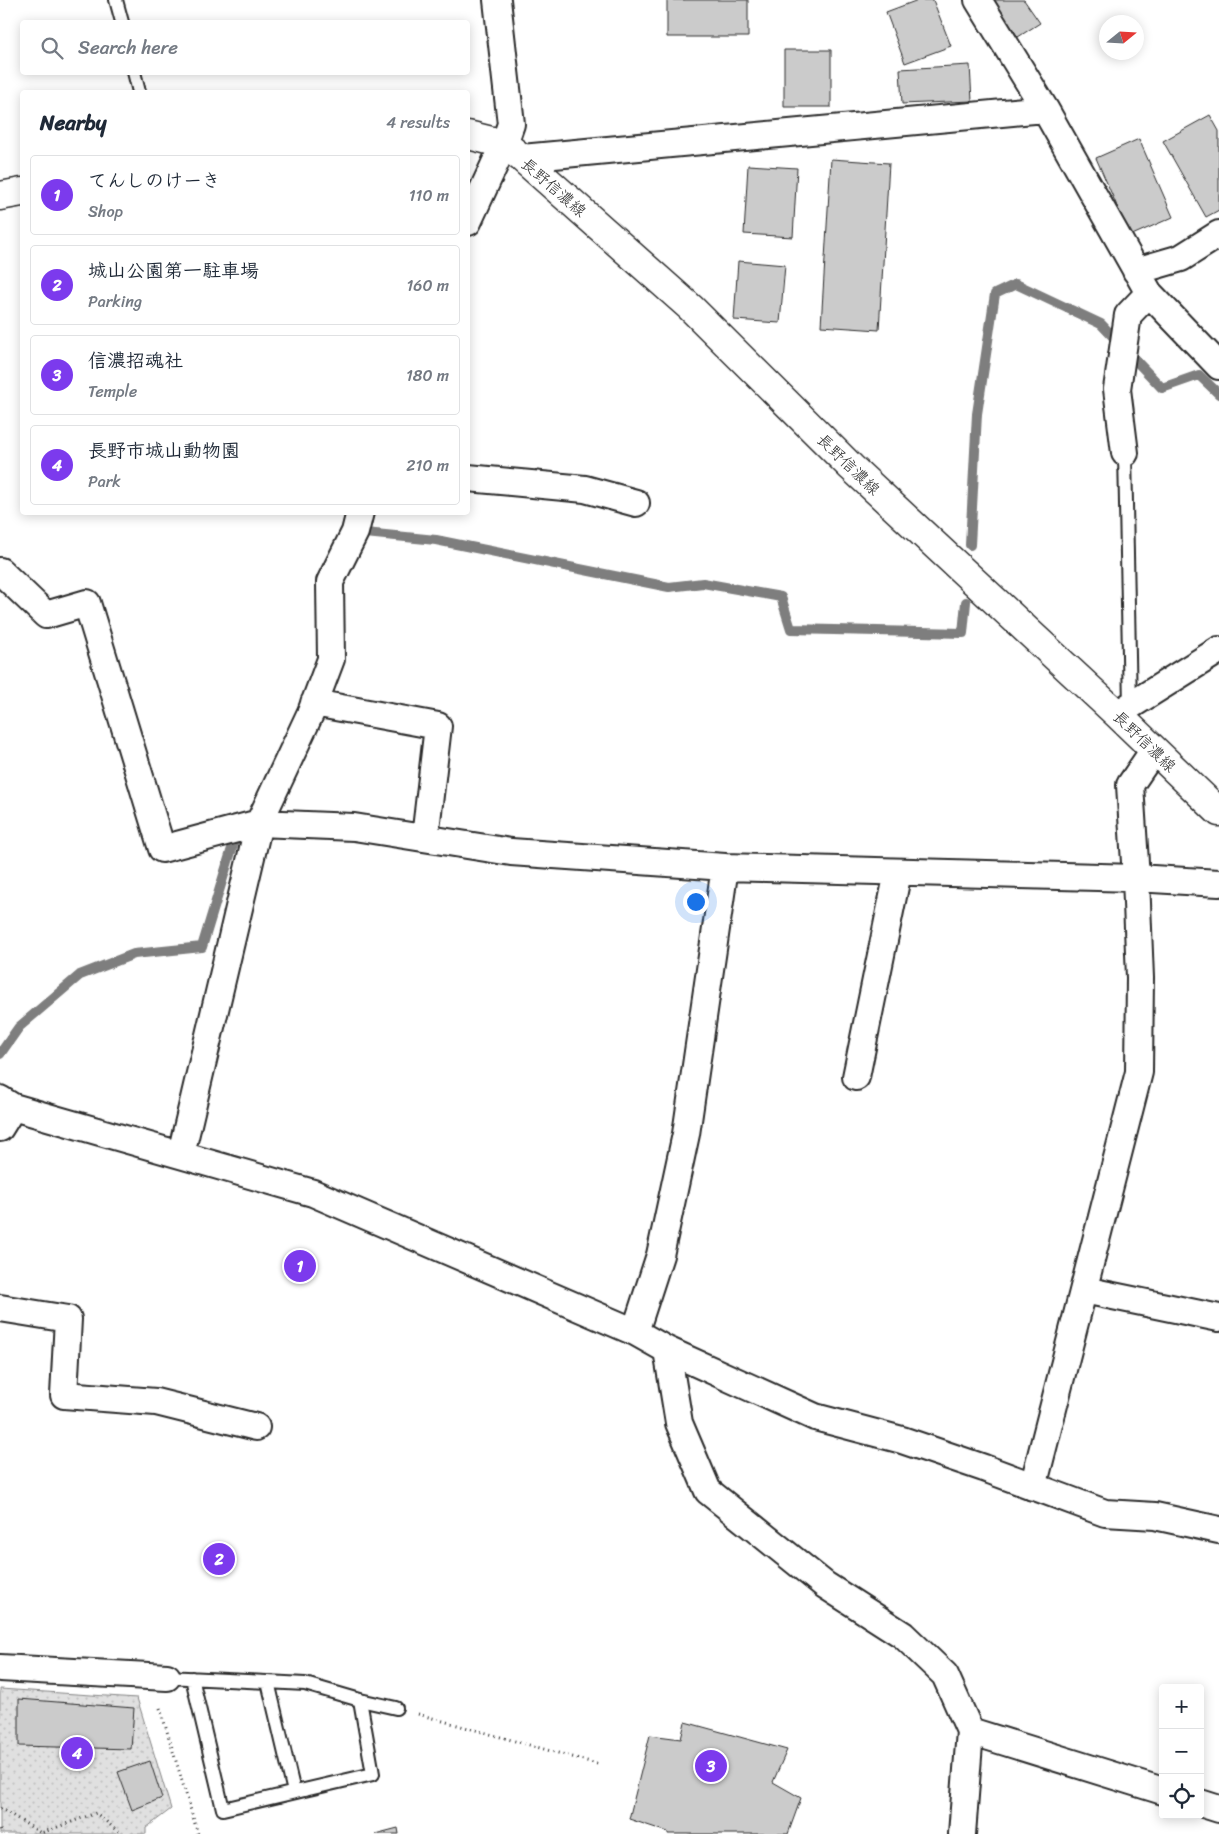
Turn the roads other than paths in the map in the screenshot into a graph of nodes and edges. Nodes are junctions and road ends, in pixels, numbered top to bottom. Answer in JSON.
{"nodes":[{"id":1,"x":116,"y":0,"type":"edge"},
{"id":2,"x":497,"y":0,"type":"edge"},
{"id":3,"x":978,"y":0,"type":"edge"},
{"id":4,"x":121,"y":20,"type":"edge"},
{"id":5,"x":135,"y":75,"type":"edge"},
{"id":6,"x":138,"y":90,"type":"edge"},
{"id":7,"x":1045,"y":109,"type":"junction"},
{"id":8,"x":470,"y":136,"type":"edge"},
{"id":9,"x":513,"y":151,"type":"junction"},
{"id":10,"x":20,"y":192,"type":"edge"},
{"id":11,"x":0,"y":196,"type":"edge"},
{"id":12,"x":470,"y":219,"type":"edge"},
{"id":13,"x":1219,"y":234,"type":"edge"},
{"id":14,"x":1136,"y":271,"type":"junction"},
{"id":15,"x":1149,"y":293,"type":"junction"},
{"id":16,"x":1219,"y":366,"type":"edge"},
{"id":17,"x":1125,"y":453,"type":"joint"},
{"id":18,"x":470,"y":478,"type":"edge"},
{"id":19,"x":636,"y":503,"type":"dead end"},
{"id":20,"x":359,"y":515,"type":"edge"},
{"id":21,"x":0,"y":571,"type":"edge"},
{"id":22,"x":1219,"y":650,"type":"edge"},
{"id":23,"x":314,"y":703,"type":"junction"},
{"id":24,"x":1123,"y":710,"type":"junction"},
{"id":25,"x":1154,"y":750,"type":"junction"},
{"id":26,"x":1219,"y":812,"type":"edge"},
{"id":27,"x":259,"y":823,"type":"junction"},
{"id":28,"x":425,"y":838,"type":"junction"},
{"id":29,"x":725,"y":867,"type":"junction"},
{"id":30,"x":898,"y":872,"type":"junction"},
{"id":31,"x":1136,"y":878,"type":"junction"},
{"id":32,"x":1219,"y":882,"type":"edge"},
{"id":33,"x":856,"y":1077,"type":"dead end"},
{"id":34,"x":4,"y":1111,"type":"edge"},
{"id":35,"x":181,"y":1154,"type":"junction"},
{"id":36,"x":1084,"y":1290,"type":"junction"},
{"id":37,"x":0,"y":1308,"type":"edge"},
{"id":38,"x":1219,"y":1318,"type":"edge"},
{"id":39,"x":635,"y":1332,"type":"junction"},
{"id":40,"x":667,"y":1350,"type":"junction"},
{"id":41,"x":256,"y":1427,"type":"dead end"},
{"id":42,"x":1033,"y":1487,"type":"junction"},
{"id":43,"x":1219,"y":1530,"type":"edge"},
{"id":44,"x":0,"y":1668,"type":"edge"},
{"id":45,"x":170,"y":1677,"type":"junction"},
{"id":46,"x":268,"y":1682,"type":"junction"},
{"id":47,"x":360,"y":1700,"type":"junction"},
{"id":48,"x":396,"y":1708,"type":"road end"},
{"id":49,"x":970,"y":1731,"type":"junction"},
{"id":50,"x":1159,"y":1790,"type":"edge"},
{"id":51,"x":294,"y":1792,"type":"junction"},
{"id":52,"x":1204,"y":1804,"type":"edge"},
{"id":53,"x":1219,"y":1809,"type":"edge"},
{"id":54,"x":962,"y":1834,"type":"edge"}],
"edges":[{"from":1,"to":4,"type":"lane"},
{"from":2,"to":9,"type":"street"},
{"from":3,"to":7,"type":"street"},
{"from":5,"to":6,"type":"lane"},
{"from":7,"to":9,"type":"street"},
{"from":7,"to":14,"type":"street"},
{"from":8,"to":9,"type":"main road","name":"長野信濃線"},
{"from":9,"to":12,"type":"street"},
{"from":9,"to":24,"type":"main road","name":"長野信濃線"},
{"from":10,"to":11,"type":"main road"},
{"from":13,"to":14,"type":"street"},
{"from":14,"to":15,"type":"street"},
{"from":15,"to":16,"type":"street"},
{"from":15,"to":17,"type":"street"},
{"from":17,"to":24,"type":"lane"},
{"from":18,"to":19,"type":"street"},
{"from":20,"to":23,"type":"street"},
{"from":21,"to":27,"type":"street"},
{"from":22,"to":24,"type":"street"},
{"from":23,"to":27,"type":"street"},
{"from":23,"to":28,"type":"street"},
{"from":24,"to":25,"type":"main road","name":"長野信濃線"},
{"from":25,"to":26,"type":"main road","name":"長野信濃線"},
{"from":25,"to":31,"type":"street"},
{"from":27,"to":28,"type":"street"},
{"from":27,"to":35,"type":"street"},
{"from":28,"to":29,"type":"street"},
{"from":29,"to":30,"type":"street"},
{"from":29,"to":39,"type":"street"},
{"from":30,"to":31,"type":"street"},
{"from":30,"to":33,"type":"street"},
{"from":31,"to":32,"type":"street"},
{"from":31,"to":36,"type":"street"},
{"from":34,"to":35,"type":"street"},
{"from":35,"to":39,"type":"street"},
{"from":36,"to":38,"type":"street"},
{"from":36,"to":42,"type":"street"},
{"from":37,"to":41,"type":"street"},
{"from":39,"to":40,"type":"street"},
{"from":40,"to":42,"type":"street"},
{"from":40,"to":49,"type":"street"},
{"from":42,"to":43,"type":"street"},
{"from":44,"to":45,"type":"street"},
{"from":45,"to":46,"type":"lane"},
{"from":45,"to":51,"type":"lane"},
{"from":46,"to":47,"type":"lane"},
{"from":46,"to":51,"type":"lane"},
{"from":47,"to":48,"type":"lane"},
{"from":47,"to":51,"type":"lane"},
{"from":49,"to":50,"type":"street"},
{"from":49,"to":54,"type":"street"},
{"from":52,"to":53,"type":"street"}]}
